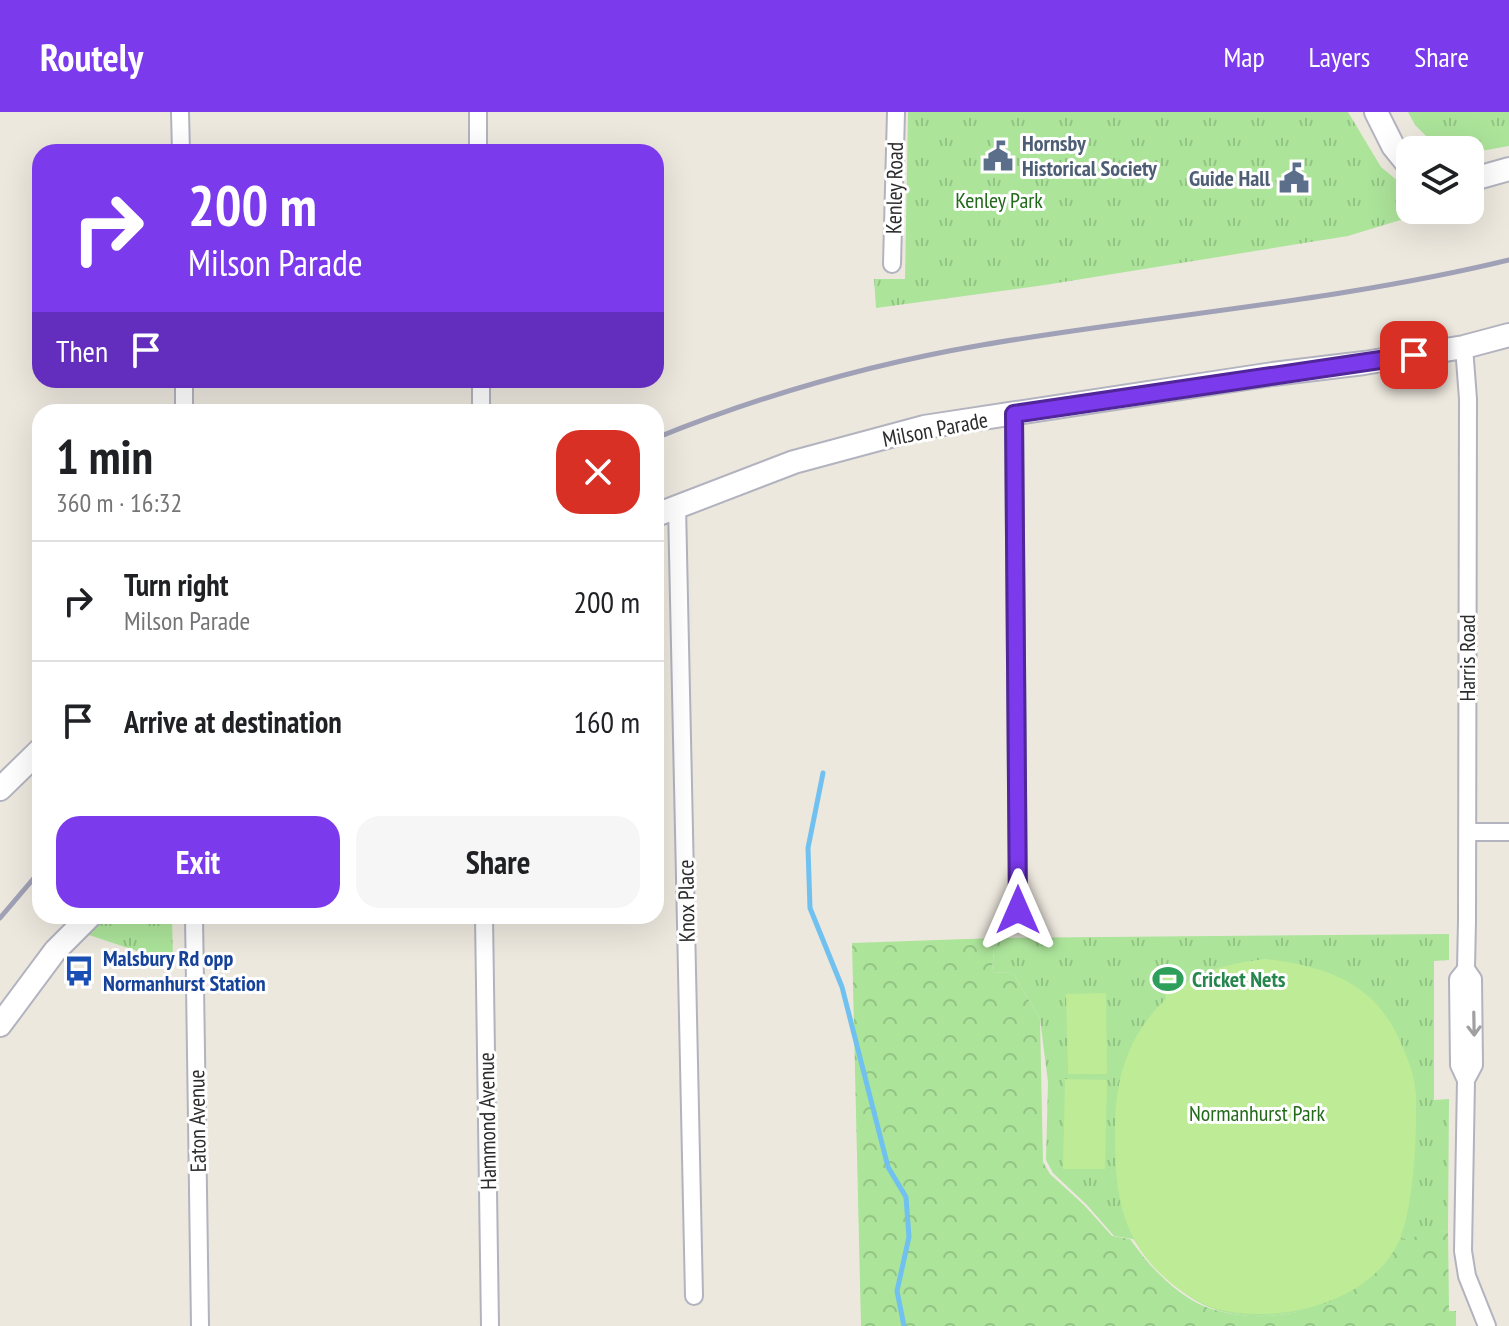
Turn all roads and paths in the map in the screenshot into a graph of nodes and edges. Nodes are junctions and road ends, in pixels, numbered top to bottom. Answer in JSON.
{"nodes":[{"id":1,"x":180,"y":112,"type":"edge"},
{"id":2,"x":478,"y":112,"type":"edge"},
{"id":3,"x":896,"y":112,"type":"edge"},
{"id":4,"x":1376,"y":112,"type":"edge"},
{"id":5,"x":181,"y":144,"type":"edge"},
{"id":6,"x":478,"y":144,"type":"edge"},
{"id":7,"x":1396,"y":150,"type":"edge"},
{"id":8,"x":1509,"y":169,"type":"edge"},
{"id":9,"x":1484,"y":176,"type":"edge"},
{"id":10,"x":892,"y":264,"type":"dead end"},
{"id":11,"x":1509,"y":335,"type":"edge"},
{"id":12,"x":1464,"y":347,"type":"junction"},
{"id":13,"x":1014,"y":414,"type":"junction"},
{"id":14,"x":677,"y":506,"type":"junction"},
{"id":15,"x":664,"y":512,"type":"edge"},
{"id":16,"x":32,"y":758,"type":"edge"},
{"id":17,"x":0,"y":791,"type":"edge"},
{"id":18,"x":0,"y":802,"type":"edge"},
{"id":19,"x":1467,"y":832,"type":"junction"},
{"id":20,"x":1509,"y":832,"type":"edge"},
{"id":21,"x":1018,"y":910,"type":"dead end"},
{"id":22,"x":82,"y":924,"type":"edge"},
{"id":23,"x":194,"y":924,"type":"edge"},
{"id":24,"x":484,"y":924,"type":"edge"},
{"id":25,"x":0,"y":1025,"type":"edge"},
{"id":26,"x":694,"y":1296,"type":"dead end"},
{"id":27,"x":200,"y":1326,"type":"edge"},
{"id":28,"x":490,"y":1326,"type":"edge"},
{"id":29,"x":1487,"y":1326,"type":"edge"}],
"edges":[{"from":1,"to":5,"type":"street"},
{"from":2,"to":6,"type":"street"},
{"from":3,"to":10,"type":"street","name":"Kenley Road"},
{"from":4,"to":7,"type":"street"},
{"from":8,"to":9,"type":"street"},
{"from":11,"to":12,"type":"street","name":"Milson Parade"},
{"from":12,"to":13,"type":"street","name":"Milson Parade"},
{"from":12,"to":19,"type":"street","name":"Harris Road"},
{"from":13,"to":14,"type":"street","name":"Milson Parade"},
{"from":13,"to":21,"type":"street"},
{"from":14,"to":15,"type":"street","name":"Milson Parade"},
{"from":14,"to":26,"type":"street","name":"Knox Place"},
{"from":16,"to":17,"type":"street"},
{"from":17,"to":18,"type":"street"},
{"from":19,"to":20,"type":"street"},
{"from":19,"to":29,"type":"street","name":"Harris Road"},
{"from":22,"to":25,"type":"street"},
{"from":23,"to":27,"type":"street","name":"Eaton Avenue"},
{"from":24,"to":28,"type":"street","name":"Hammond Avenue"}]}
